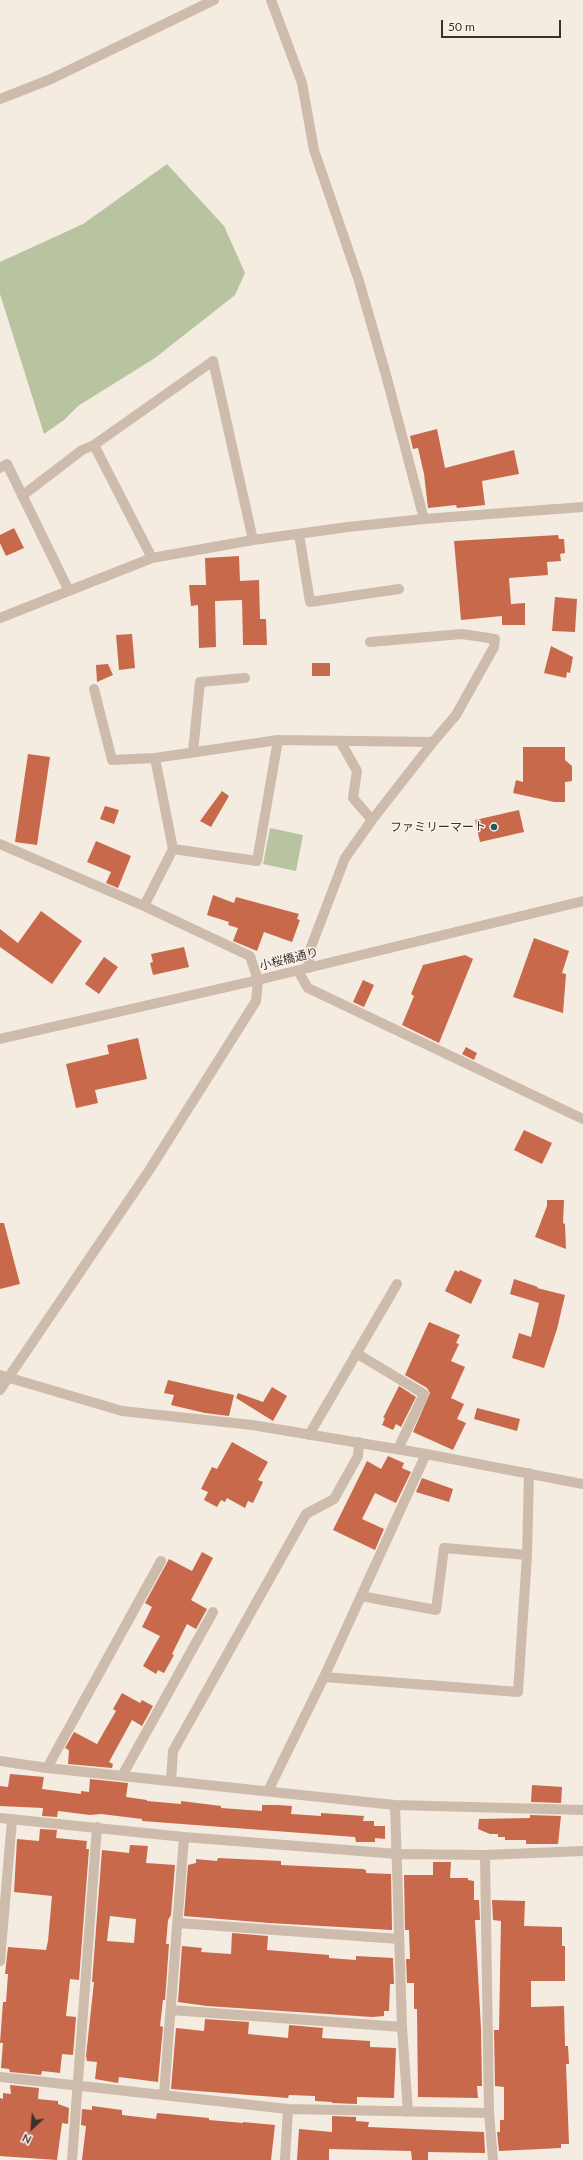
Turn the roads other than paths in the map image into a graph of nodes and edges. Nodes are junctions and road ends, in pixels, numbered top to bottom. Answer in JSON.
{"nodes":[{"id":1,"x":214,"y":0,"type":"edge"},
{"id":2,"x":271,"y":0,"type":"edge"},
{"id":3,"x":0,"y":99,"type":"edge"},
{"id":4,"x":94,"y":445,"type":"junction"},
{"id":5,"x":0,"y":468,"type":"edge"},
{"id":6,"x":22,"y":496,"type":"junction"},
{"id":7,"x":583,"y":507,"type":"edge"},
{"id":8,"x":424,"y":519,"type":"junction"},
{"id":9,"x":299,"y":534,"type":"junction"},
{"id":10,"x":253,"y":540,"type":"junction"},
{"id":11,"x":152,"y":558,"type":"junction"},
{"id":12,"x":399,"y":589,"type":"dead end"},
{"id":13,"x":69,"y":591,"type":"junction"},
{"id":14,"x":0,"y":618,"type":"edge"},
{"id":15,"x":370,"y":642,"type":"dead end"},
{"id":16,"x":245,"y":678,"type":"dead end"},
{"id":17,"x":94,"y":689,"type":"dead end"},
{"id":18,"x":278,"y":740,"type":"junction"},
{"id":19,"x":340,"y":741,"type":"junction"},
{"id":20,"x":433,"y":742,"type":"junction"},
{"id":21,"x":193,"y":752,"type":"junction"},
{"id":22,"x":156,"y":758,"type":"junction"},
{"id":23,"x":372,"y":820,"type":"junction"},
{"id":24,"x":0,"y":844,"type":"edge"},
{"id":25,"x":174,"y":849,"type":"junction"},
{"id":26,"x":583,"y":901,"type":"edge"},
{"id":27,"x":144,"y":906,"type":"junction"},
{"id":28,"x":308,"y":968,"type":"junction"},
{"id":29,"x":298,"y":971,"type":"junction"},
{"id":30,"x":258,"y":980,"type":"junction"},
{"id":31,"x":0,"y":1039,"type":"edge"},
{"id":32,"x":583,"y":1119,"type":"edge"},
{"id":33,"x":397,"y":1284,"type":"dead end"},
{"id":34,"x":356,"y":1353,"type":"junction"},
{"id":35,"x":5,"y":1376,"type":"edge"},
{"id":36,"x":0,"y":1390,"type":"edge"},
{"id":37,"x":309,"y":1435,"type":"junction"},
{"id":38,"x":359,"y":1442,"type":"junction"},
{"id":39,"x":398,"y":1449,"type":"junction"},
{"id":40,"x":426,"y":1454,"type":"junction"},
{"id":41,"x":529,"y":1474,"type":"junction"},
{"id":42,"x":583,"y":1484,"type":"edge"},
{"id":43,"x":527,"y":1555,"type":"junction"},
{"id":44,"x":161,"y":1561,"type":"dead end"},
{"id":45,"x":361,"y":1596,"type":"junction"},
{"id":46,"x":213,"y":1612,"type":"dead end"},
{"id":47,"x":324,"y":1677,"type":"junction"},
{"id":48,"x":0,"y":1761,"type":"edge"},
{"id":49,"x":47,"y":1768,"type":"junction"},
{"id":50,"x":122,"y":1776,"type":"junction"},
{"id":51,"x":171,"y":1781,"type":"junction"},
{"id":52,"x":268,"y":1792,"type":"junction"},
{"id":53,"x":395,"y":1805,"type":"junction"},
{"id":54,"x":583,"y":1810,"type":"edge"},
{"id":55,"x":0,"y":1818,"type":"edge"},
{"id":56,"x":12,"y":1820,"type":"junction"},
{"id":57,"x":97,"y":1827,"type":"junction"},
{"id":58,"x":184,"y":1837,"type":"junction"},
{"id":59,"x":583,"y":1852,"type":"edge"},
{"id":60,"x":397,"y":1854,"type":"junction"},
{"id":61,"x":485,"y":1855,"type":"junction"},
{"id":62,"x":3,"y":1902,"type":"edge"},
{"id":63,"x":178,"y":1923,"type":"junction"},
{"id":64,"x":399,"y":1939,"type":"junction"},
{"id":65,"x":0,"y":1961,"type":"edge"},
{"id":66,"x":171,"y":2010,"type":"junction"},
{"id":67,"x":402,"y":2028,"type":"junction"},
{"id":68,"x":0,"y":2076,"type":"edge"},
{"id":69,"x":78,"y":2086,"type":"junction"},
{"id":70,"x":164,"y":2094,"type":"junction"},
{"id":71,"x":288,"y":2109,"type":"junction"},
{"id":72,"x":408,"y":2112,"type":"junction"},
{"id":73,"x":489,"y":2113,"type":"junction"},
{"id":74,"x":72,"y":2160,"type":"edge"},
{"id":75,"x":285,"y":2160,"type":"edge"},
{"id":76,"x":493,"y":2160,"type":"edge"}],
"edges":[{"from":1,"to":3,"type":"street"},
{"from":2,"to":8,"type":"street"},
{"from":4,"to":6,"type":"street"},
{"from":4,"to":10,"type":"street"},
{"from":4,"to":11,"type":"street"},
{"from":5,"to":6,"type":"street"},
{"from":6,"to":13,"type":"street"},
{"from":7,"to":8,"type":"street"},
{"from":8,"to":9,"type":"street"},
{"from":9,"to":10,"type":"street"},
{"from":9,"to":12,"type":"street"},
{"from":10,"to":11,"type":"street"},
{"from":11,"to":13,"type":"street"},
{"from":13,"to":14,"type":"street"},
{"from":15,"to":20,"type":"street"},
{"from":16,"to":21,"type":"street"},
{"from":17,"to":22,"type":"street"},
{"from":18,"to":19,"type":"street"},
{"from":18,"to":21,"type":"street"},
{"from":18,"to":25,"type":"street"},
{"from":19,"to":20,"type":"street"},
{"from":19,"to":23,"type":"street"},
{"from":20,"to":23,"type":"street"},
{"from":21,"to":22,"type":"street"},
{"from":22,"to":25,"type":"street"},
{"from":23,"to":28,"type":"street"},
{"from":24,"to":27,"type":"street"},
{"from":25,"to":27,"type":"street"},
{"from":26,"to":28,"type":"street","name":"小桜橋通り"},
{"from":27,"to":30,"type":"street"},
{"from":28,"to":29,"type":"street","name":"小桜橋通り"},
{"from":29,"to":30,"type":"street","name":"小桜橋通り"},
{"from":29,"to":32,"type":"street"},
{"from":30,"to":31,"type":"street","name":"小桜橋通り"},
{"from":30,"to":35,"type":"street"},
{"from":33,"to":34,"type":"street"},
{"from":34,"to":37,"type":"street"},
{"from":34,"to":39,"type":"street"},
{"from":35,"to":36,"type":"street"},
{"from":35,"to":37,"type":"street"},
{"from":37,"to":38,"type":"street"},
{"from":38,"to":39,"type":"street"},
{"from":38,"to":51,"type":"street"},
{"from":39,"to":40,"type":"street"},
{"from":40,"to":41,"type":"street"},
{"from":40,"to":45,"type":"street"},
{"from":41,"to":42,"type":"street"},
{"from":41,"to":43,"type":"street"},
{"from":43,"to":45,"type":"street"},
{"from":43,"to":47,"type":"street"},
{"from":44,"to":49,"type":"street"},
{"from":45,"to":47,"type":"street"},
{"from":46,"to":50,"type":"street"},
{"from":47,"to":52,"type":"street"},
{"from":48,"to":49,"type":"street"},
{"from":49,"to":50,"type":"street"},
{"from":50,"to":51,"type":"street"},
{"from":51,"to":52,"type":"street"},
{"from":52,"to":53,"type":"street"},
{"from":53,"to":54,"type":"street"},
{"from":53,"to":60,"type":"street"},
{"from":55,"to":56,"type":"street"},
{"from":56,"to":57,"type":"street"},
{"from":56,"to":62,"type":"street"},
{"from":57,"to":58,"type":"street"},
{"from":57,"to":69,"type":"street"},
{"from":58,"to":60,"type":"street"},
{"from":58,"to":63,"type":"street"},
{"from":59,"to":61,"type":"street"},
{"from":60,"to":61,"type":"street"},
{"from":60,"to":64,"type":"street"},
{"from":61,"to":73,"type":"street"},
{"from":62,"to":65,"type":"street"},
{"from":63,"to":64,"type":"street"},
{"from":63,"to":66,"type":"street"},
{"from":64,"to":67,"type":"street"},
{"from":66,"to":67,"type":"street"},
{"from":66,"to":70,"type":"street"},
{"from":67,"to":72,"type":"street"},
{"from":68,"to":69,"type":"street"},
{"from":69,"to":70,"type":"street"},
{"from":69,"to":74,"type":"street"},
{"from":70,"to":71,"type":"street"},
{"from":71,"to":72,"type":"street"},
{"from":71,"to":75,"type":"street"},
{"from":72,"to":73,"type":"street"},
{"from":73,"to":76,"type":"street"}]}
